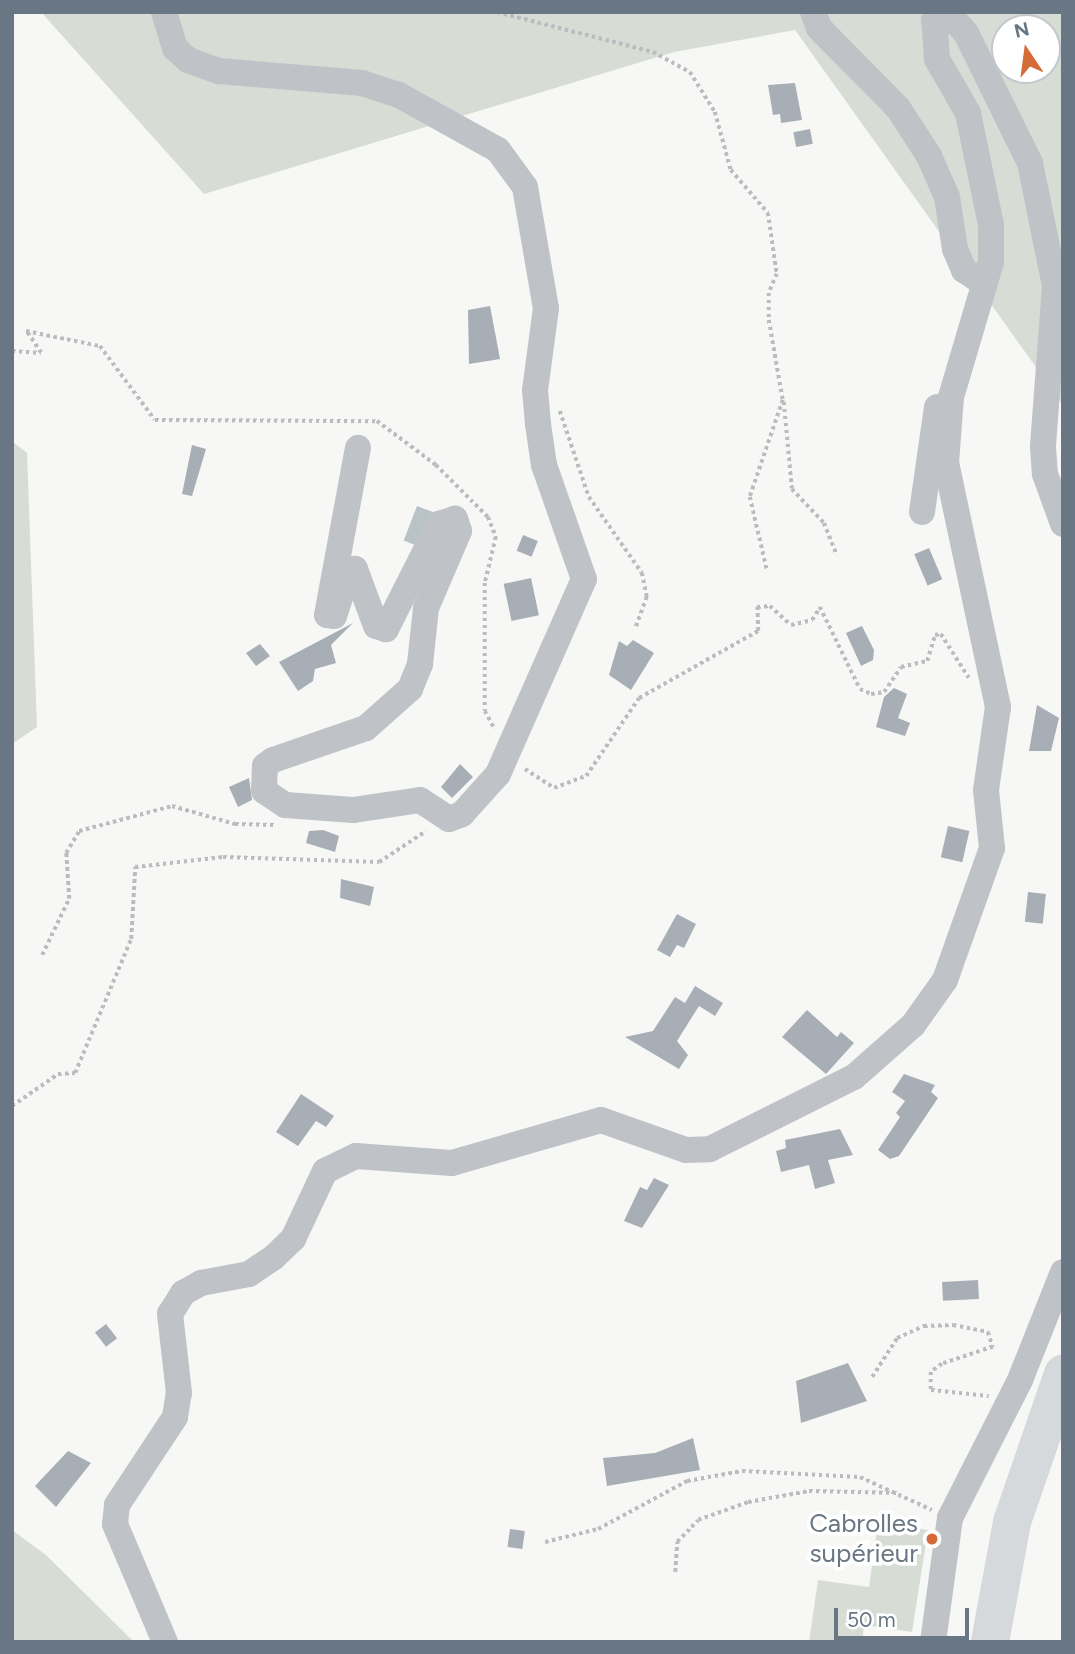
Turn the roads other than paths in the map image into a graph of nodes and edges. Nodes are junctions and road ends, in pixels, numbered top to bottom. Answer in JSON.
{"nodes":[{"id":1,"x":164,"y":12,"type":"edge"},
{"id":2,"x":813,"y":12,"type":"edge"},
{"id":3,"x":985,"y":285,"type":"junction"},
{"id":4,"x":951,"y":397,"type":"junction"},
{"id":5,"x":358,"y":448,"type":"dead end"},
{"id":6,"x":922,"y":512,"type":"dead end"},
{"id":7,"x":1063,"y":524,"type":"edge"},
{"id":8,"x":1063,"y":1272,"type":"edge"},
{"id":9,"x":1063,"y":1374,"type":"edge"},
{"id":10,"x":1063,"y":1444,"type":"edge"},
{"id":11,"x":165,"y":1642,"type":"edge"},
{"id":12,"x":933,"y":1642,"type":"edge"},
{"id":13,"x":990,"y":1642,"type":"edge"},
{"id":14,"x":1017,"y":1642,"type":"edge"}],
"edges":[{"from":1,"to":5,"type":"street"},
{"from":2,"to":3,"type":"street"},
{"from":3,"to":4,"type":"street"},
{"from":3,"to":7,"type":"street"},
{"from":4,"to":6,"type":"street"},
{"from":4,"to":11,"type":"street"},
{"from":8,"to":12,"type":"street"},
{"from":9,"to":13,"type":"highway"},
{"from":10,"to":14,"type":"highway"}]}
